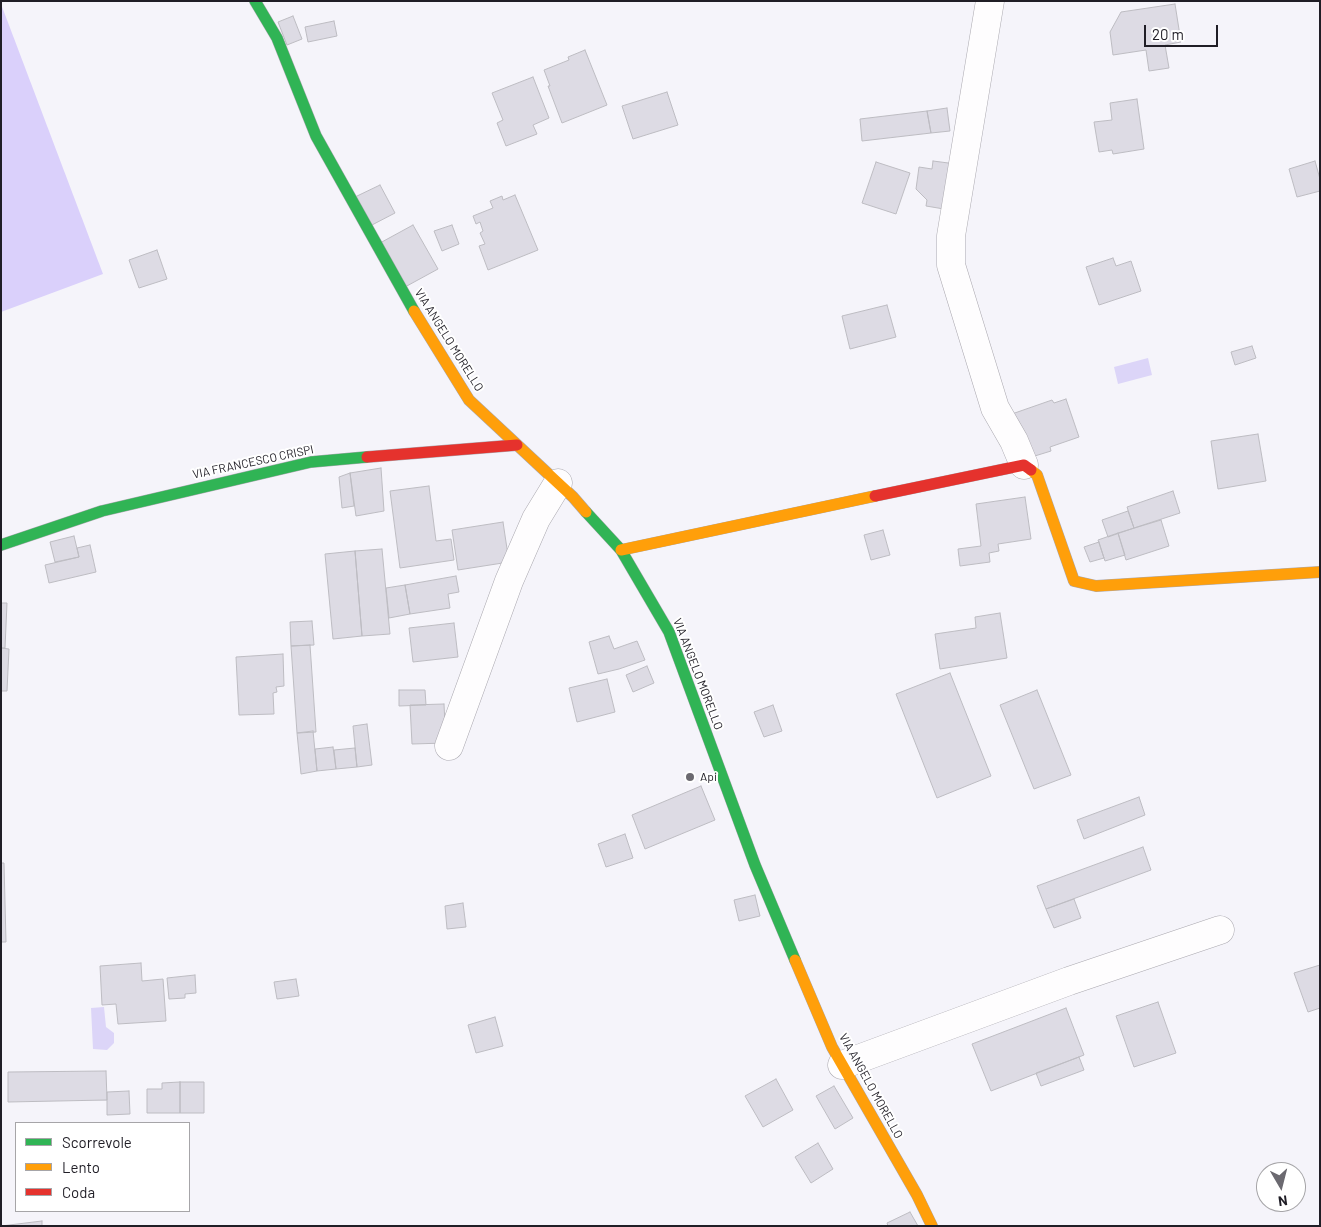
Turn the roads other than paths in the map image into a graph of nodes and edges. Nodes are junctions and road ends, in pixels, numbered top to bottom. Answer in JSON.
{"nodes":[{"id":1,"x":255,"y":1,"type":"edge"},
{"id":2,"x":990,"y":1,"type":"edge"},
{"id":3,"x":517,"y":445,"type":"junction"},
{"id":4,"x":1024,"y":465,"type":"junction"},
{"id":5,"x":558,"y":483,"type":"junction"},
{"id":6,"x":1,"y":545,"type":"edge"},
{"id":7,"x":621,"y":550,"type":"junction"},
{"id":8,"x":1320,"y":572,"type":"edge"},
{"id":9,"x":449,"y":746,"type":"dead end"},
{"id":10,"x":1220,"y":930,"type":"dead end"},
{"id":11,"x":842,"y":1065,"type":"junction"},
{"id":12,"x":932,"y":1226,"type":"edge"}],
"edges":[{"from":1,"to":3,"type":"street","name":"VIA ANGELO MORELLO"},
{"from":2,"to":4,"type":"street"},
{"from":3,"to":5,"type":"street","name":"VIA ANGELO MORELLO"},
{"from":3,"to":6,"type":"street","name":"VIA FRANCESCO CRISPI"},
{"from":4,"to":7,"type":"street"},
{"from":4,"to":8,"type":"street"},
{"from":5,"to":7,"type":"street","name":"VIA ANGELO MORELLO"},
{"from":5,"to":9,"type":"street"},
{"from":7,"to":11,"type":"street","name":"VIA ANGELO MORELLO"},
{"from":10,"to":11,"type":"street"},
{"from":11,"to":12,"type":"street","name":"VIA ANGELO MORELLO"}]}
